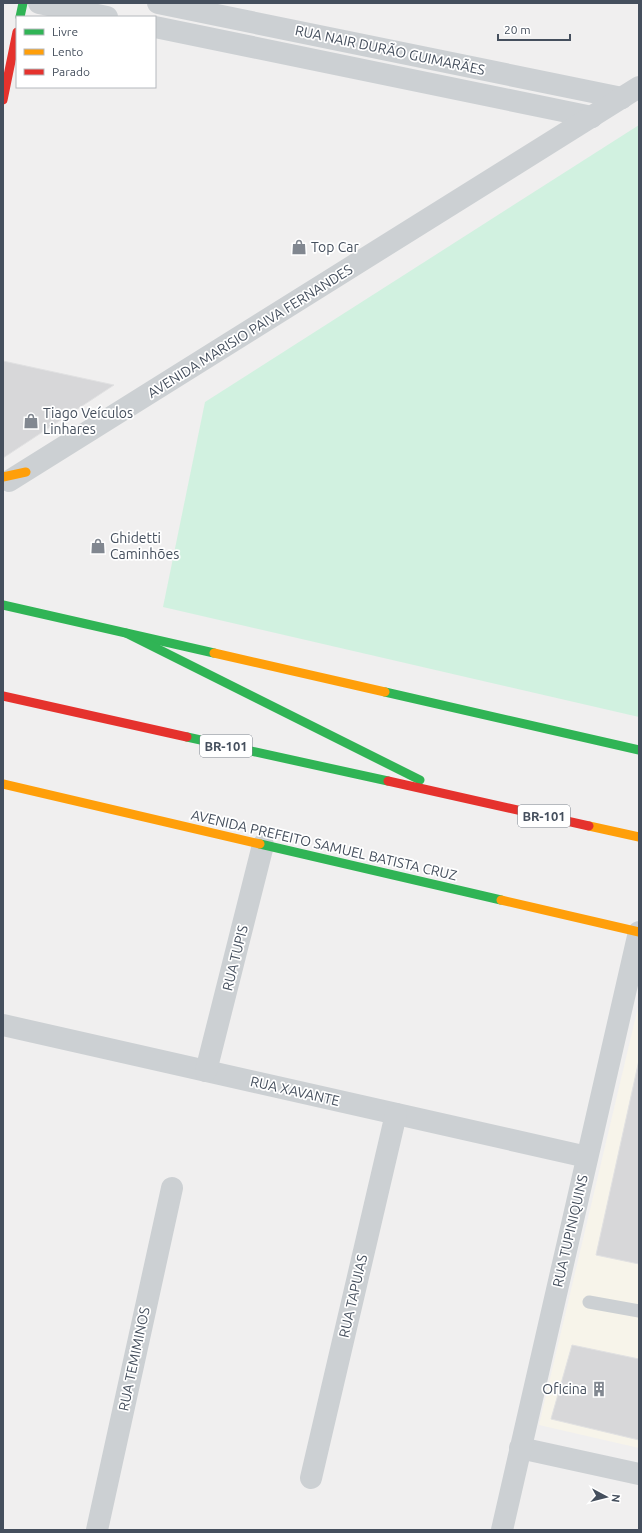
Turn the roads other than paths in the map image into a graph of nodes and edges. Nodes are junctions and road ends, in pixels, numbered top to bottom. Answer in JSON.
{"nodes":[{"id":1,"x":23,"y":3,"type":"edge"},
{"id":2,"x":39,"y":3,"type":"edge"},
{"id":3,"x":158,"y":3,"type":"edge"},
{"id":4,"x":20,"y":16,"type":"edge"},
{"id":5,"x":102,"y":16,"type":"edge"},
{"id":6,"x":156,"y":27,"type":"edge"},
{"id":7,"x":16,"y":37,"type":"edge"},
{"id":8,"x":630,"y":92,"type":"edge"},
{"id":9,"x":3,"y":100,"type":"edge"},
{"id":10,"x":592,"y":117,"type":"junction"},
{"id":11,"x":26,"y":472,"type":"junction"},
{"id":12,"x":3,"y":477,"type":"edge"},
{"id":13,"x":3,"y":484,"type":"edge"},
{"id":14,"x":3,"y":605,"type":"edge"},
{"id":15,"x":126,"y":633,"type":"junction"},
{"id":16,"x":3,"y":696,"type":"edge"},
{"id":17,"x":639,"y":750,"type":"edge"},
{"id":18,"x":3,"y":784,"type":"edge"},
{"id":19,"x":450,"y":795,"type":"junction"},
{"id":20,"x":639,"y":837,"type":"edge"},
{"id":21,"x":263,"y":845,"type":"junction"},
{"id":22,"x":639,"y":932,"type":"edge"},
{"id":23,"x":4,"y":1028,"type":"edge"},
{"id":24,"x":206,"y":1071,"type":"junction"},
{"id":25,"x":396,"y":1114,"type":"junction"},
{"id":26,"x":587,"y":1157,"type":"junction"},
{"id":27,"x":172,"y":1188,"type":"dead end"},
{"id":28,"x":589,"y":1302,"type":"dead end"},
{"id":29,"x":639,"y":1311,"type":"edge"},
{"id":30,"x":520,"y":1448,"type":"junction"},
{"id":31,"x":639,"y":1474,"type":"edge"},
{"id":32,"x":311,"y":1478,"type":"dead end"},
{"id":33,"x":97,"y":1530,"type":"edge"},
{"id":34,"x":502,"y":1530,"type":"edge"}],
"edges":[{"from":1,"to":4,"type":"main road"},
{"from":2,"to":5,"type":"street"},
{"from":3,"to":8,"type":"street","name":"RUA NAIR DURÃO GUIMARÃES"},
{"from":6,"to":10,"type":"street","name":"RUA NAIR DURÃO GUIMARÃES"},
{"from":7,"to":9,"type":"main road"},
{"from":8,"to":10,"type":"street","name":"AVENIDA MARISIO PAIVA FERNANDES"},
{"from":10,"to":11,"type":"street","name":"AVENIDA MARISIO PAIVA FERNANDES"},
{"from":11,"to":12,"type":"main road"},
{"from":11,"to":13,"type":"street","name":"AVENIDA MARISIO PAIVA FERNANDES"},
{"from":14,"to":15,"type":"main road"},
{"from":15,"to":17,"type":"main road"},
{"from":15,"to":19,"type":"main road"},
{"from":16,"to":19,"type":"main road","number":"BR-101"},
{"from":18,"to":21,"type":"main road","name":"AVENIDA PREFEITO SAMUEL BATISTA CRUZ"},
{"from":19,"to":20,"type":"main road","number":"BR-101"},
{"from":21,"to":22,"type":"main road","name":"AVENIDA PREFEITO SAMUEL BATISTA CRUZ"},
{"from":21,"to":24,"type":"street","name":"RUA TUPIS"},
{"from":22,"to":26,"type":"street","name":"RUA TUPINIQUINS"},
{"from":23,"to":24,"type":"street","name":"RUA XAVANTE"},
{"from":24,"to":25,"type":"street","name":"RUA XAVANTE"},
{"from":25,"to":26,"type":"street","name":"RUA XAVANTE"},
{"from":25,"to":32,"type":"street","name":"RUA TAPUIAS"},
{"from":26,"to":30,"type":"street","name":"RUA TUPINIQUINS"},
{"from":27,"to":33,"type":"street","name":"RUA TEMIMINOS"},
{"from":28,"to":29,"type":"lane"},
{"from":30,"to":31,"type":"street"},
{"from":30,"to":34,"type":"street","name":"RUA TUPINIQUINS"}]}
